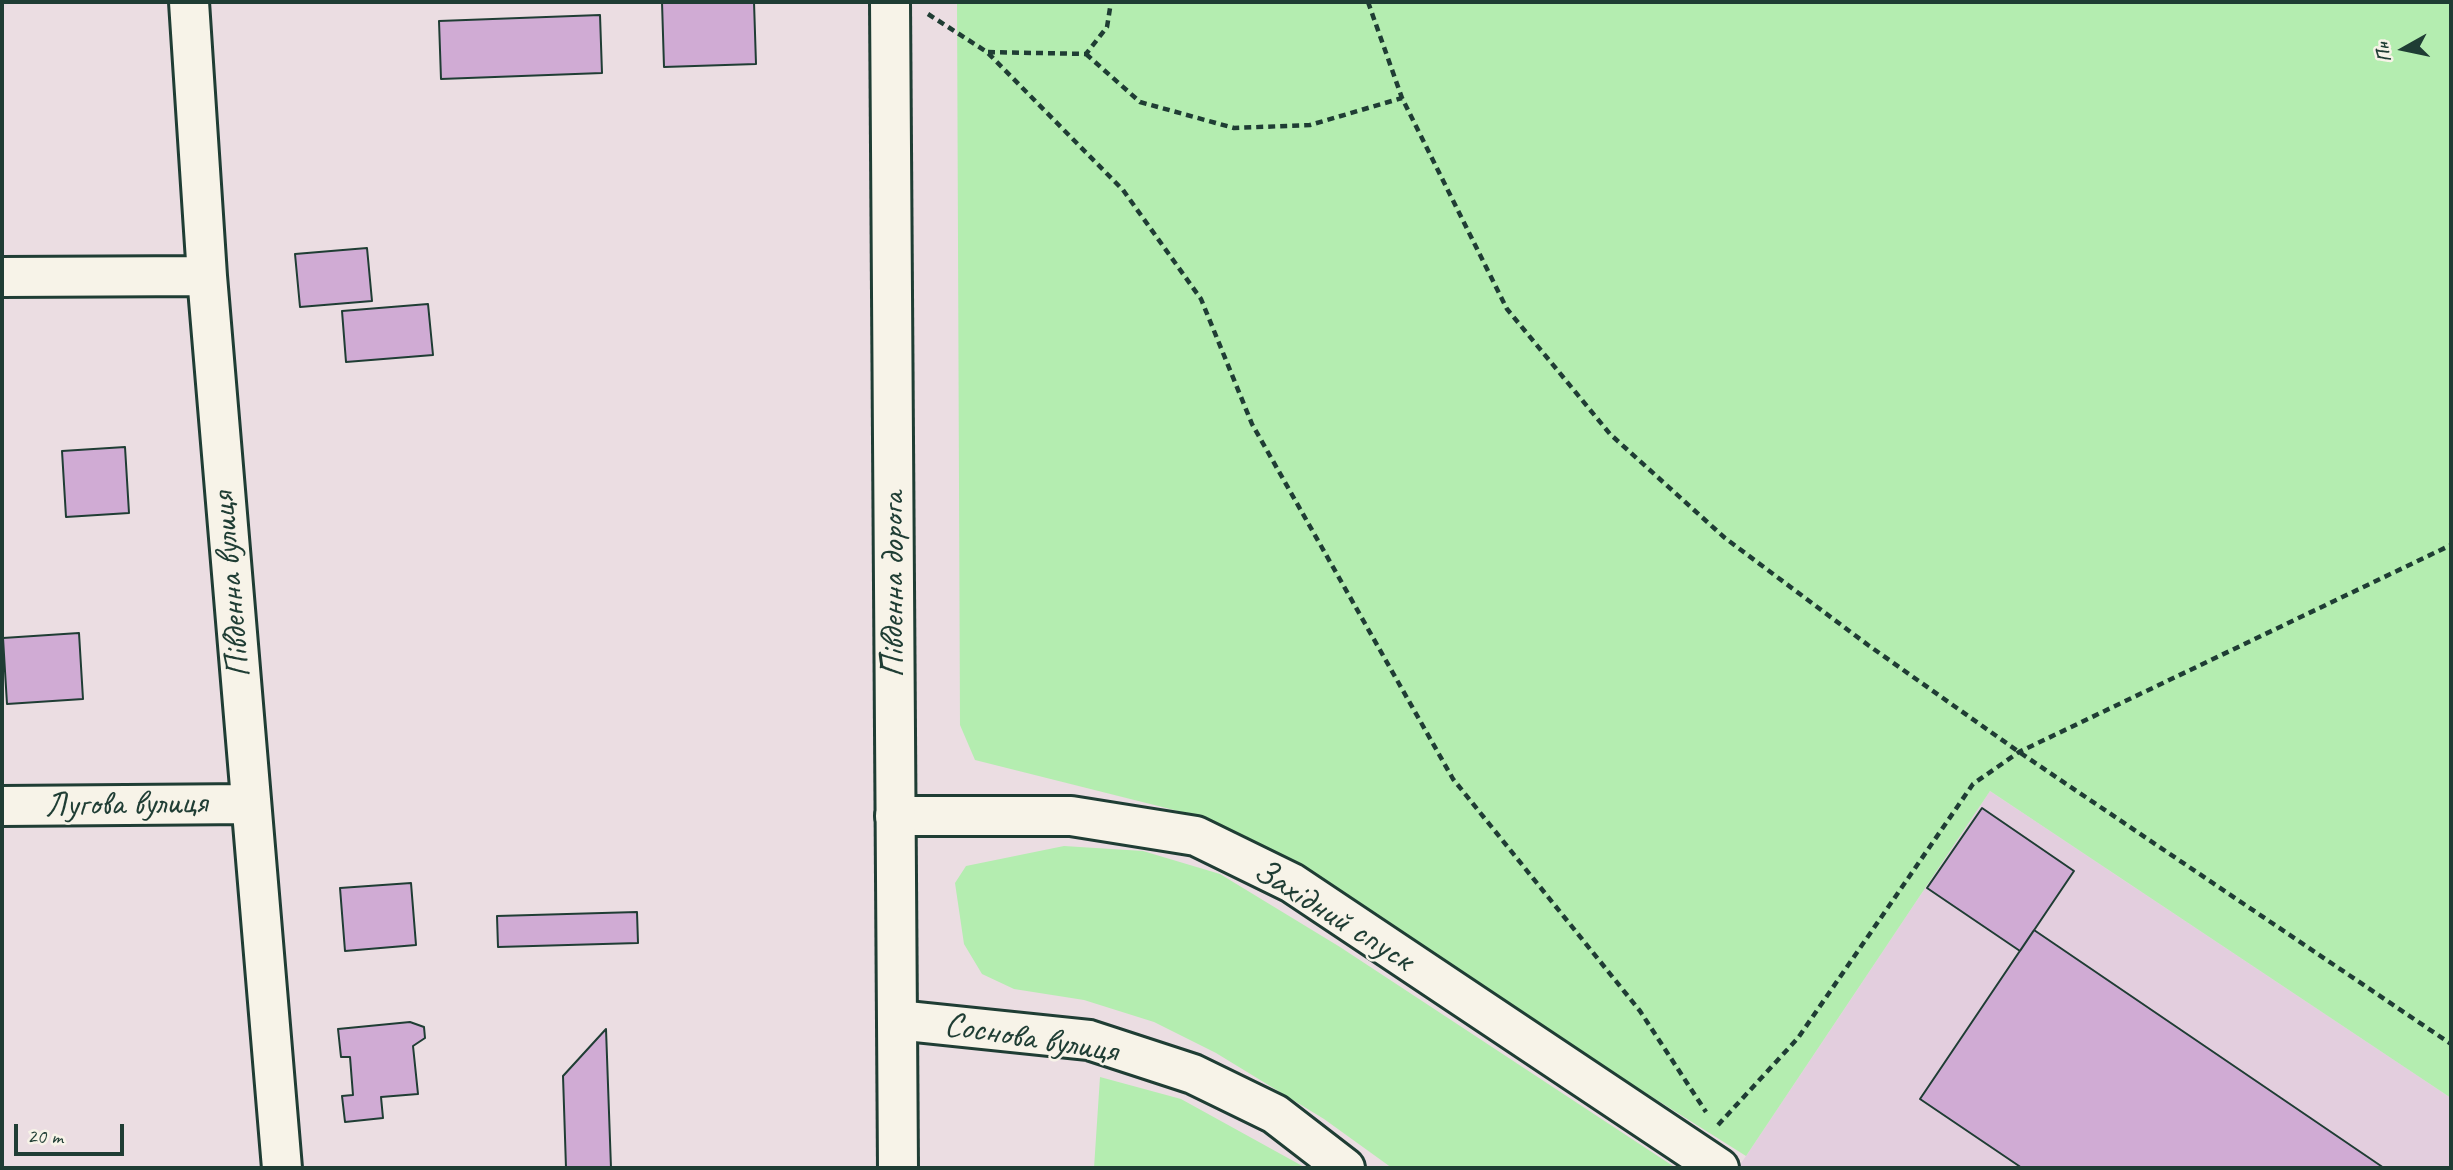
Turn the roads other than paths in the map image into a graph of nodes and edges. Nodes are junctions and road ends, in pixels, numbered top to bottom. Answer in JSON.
{"nodes":[{"id":1,"x":189,"y":2,"type":"edge"},
{"id":2,"x":905,"y":5,"type":"edge"},
{"id":3,"x":2,"y":276,"type":"edge"},
{"id":4,"x":208,"y":276,"type":"junction"},
{"id":5,"x":250,"y":804,"type":"junction"},
{"id":6,"x":2,"y":806,"type":"edge"},
{"id":7,"x":895,"y":816,"type":"junction"},
{"id":8,"x":897,"y":1020,"type":"junction"},
{"id":9,"x":282,"y":1168,"type":"edge"},
{"id":10,"x":898,"y":1168,"type":"edge"},
{"id":11,"x":1345,"y":1168,"type":"edge"},
{"id":12,"x":1719,"y":1168,"type":"edge"}],
"edges":[{"from":1,"to":4,"type":"main road","name":"Південна вулиця"},
{"from":2,"to":7,"type":"main road","name":"Південна дорога"},
{"from":3,"to":4,"type":"main road"},
{"from":4,"to":5,"type":"main road","name":"Південна вулиця"},
{"from":5,"to":6,"type":"main road","name":"Лугова вулиця"},
{"from":5,"to":9,"type":"main road","name":"Південна вулиця"},
{"from":7,"to":8,"type":"main road","name":"Південна дорога"},
{"from":7,"to":12,"type":"main road","name":"Західний спуск"},
{"from":8,"to":10,"type":"main road","name":"Південна дорога"},
{"from":8,"to":11,"type":"main road","name":"Соснова вулиця"}]}
